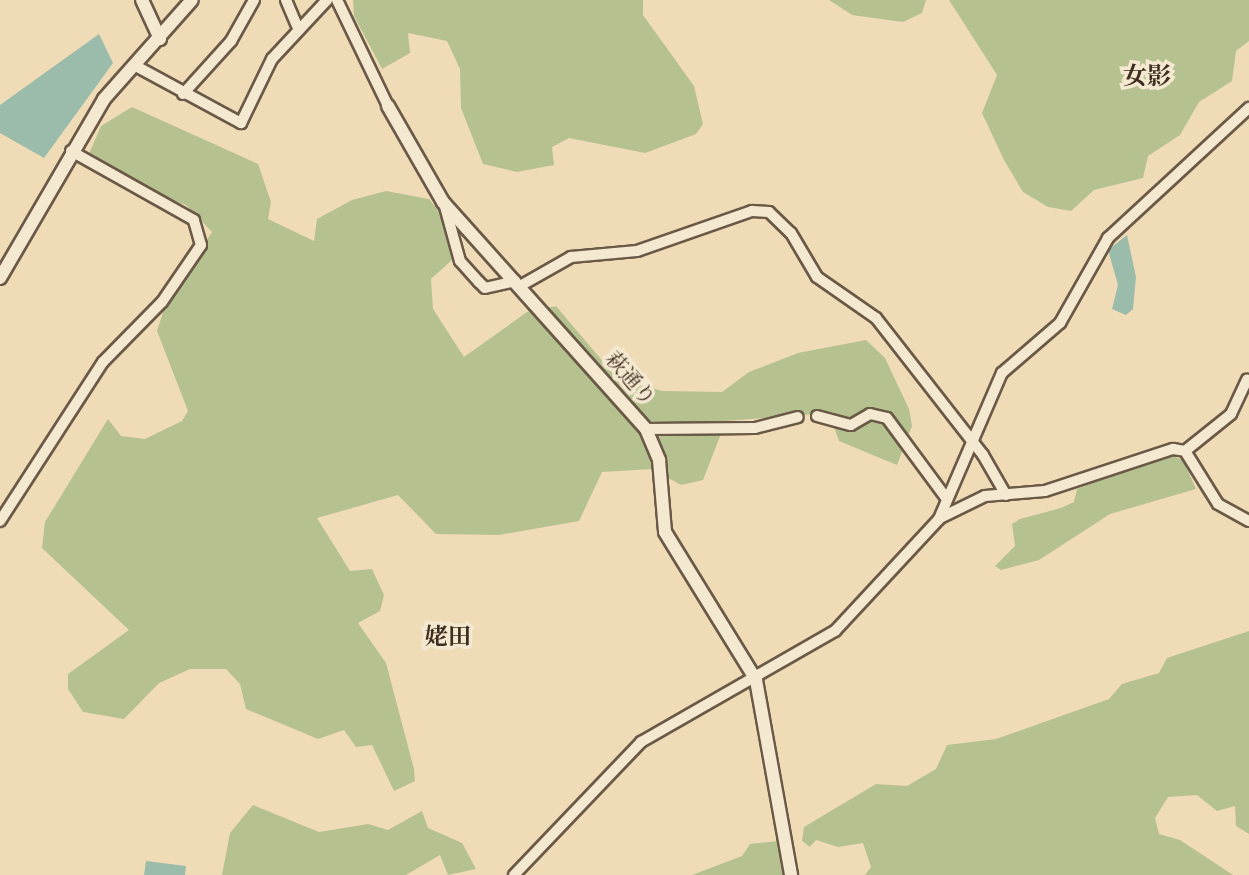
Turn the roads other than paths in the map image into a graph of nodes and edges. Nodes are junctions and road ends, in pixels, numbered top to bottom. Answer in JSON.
{"nodes":[{"id":1,"x":142,"y":0,"type":"edge"},
{"id":2,"x":192,"y":0,"type":"edge"},
{"id":3,"x":254,"y":0,"type":"edge"},
{"id":4,"x":286,"y":0,"type":"edge"},
{"id":5,"x":327,"y":0,"type":"edge"},
{"id":6,"x":337,"y":0,"type":"edge"},
{"id":7,"x":297,"y":26,"type":"junction"},
{"id":8,"x":160,"y":39,"type":"junction"},
{"id":9,"x":134,"y":65,"type":"junction"},
{"id":10,"x":183,"y":94,"type":"junction"},
{"id":11,"x":388,"y":106,"type":"joint"},
{"id":12,"x":1249,"y":108,"type":"edge"},
{"id":13,"x":71,"y":150,"type":"junction"},
{"id":14,"x":443,"y":202,"type":"junction"},
{"id":15,"x":0,"y":278,"type":"edge"},
{"id":16,"x":518,"y":283,"type":"junction"},
{"id":17,"x":1247,"y":380,"type":"dead end"},
{"id":18,"x":817,"y":416,"type":"dead end"},
{"id":19,"x":798,"y":417,"type":"dead end"},
{"id":20,"x":646,"y":429,"type":"junction"},
{"id":21,"x":971,"y":444,"type":"junction"},
{"id":22,"x":1185,"y":451,"type":"junction"},
{"id":23,"x":995,"y":484,"type":"junction"},
{"id":24,"x":1006,"y":495,"type":"junction"},
{"id":25,"x":985,"y":496,"type":"junction"},
{"id":26,"x":947,"y":499,"type":"junction"},
{"id":27,"x":939,"y":519,"type":"junction"},
{"id":28,"x":0,"y":521,"type":"edge"},
{"id":29,"x":1249,"y":521,"type":"edge"},
{"id":30,"x":756,"y":680,"type":"junction"},
{"id":31,"x":514,"y":875,"type":"edge"},
{"id":32,"x":791,"y":875,"type":"edge"}],
"edges":[{"from":1,"to":8,"type":"street"},
{"from":2,"to":8,"type":"street"},
{"from":3,"to":10,"type":"street"},
{"from":4,"to":7,"type":"street"},
{"from":5,"to":7,"type":"street"},
{"from":6,"to":11,"type":"street","name":"萩通り"},
{"from":7,"to":10,"type":"street"},
{"from":8,"to":9,"type":"street"},
{"from":9,"to":10,"type":"street"},
{"from":9,"to":13,"type":"street"},
{"from":11,"to":14,"type":"street","name":"萩通り"},
{"from":12,"to":21,"type":"street"},
{"from":13,"to":15,"type":"street"},
{"from":13,"to":28,"type":"street"},
{"from":14,"to":16,"type":"street","name":"萩通り"},
{"from":14,"to":16,"type":"street"},
{"from":16,"to":20,"type":"street","name":"萩通り"},
{"from":16,"to":21,"type":"street"},
{"from":17,"to":22,"type":"street"},
{"from":18,"to":26,"type":"street"},
{"from":19,"to":20,"type":"street"},
{"from":20,"to":30,"type":"street","name":"萩通り"},
{"from":21,"to":23,"type":"street"},
{"from":21,"to":26,"type":"street"},
{"from":22,"to":24,"type":"street"},
{"from":22,"to":29,"type":"street"},
{"from":23,"to":24,"type":"street"},
{"from":23,"to":25,"type":"street"},
{"from":24,"to":25,"type":"street"},
{"from":25,"to":27,"type":"street"},
{"from":26,"to":27,"type":"street"},
{"from":27,"to":30,"type":"street"},
{"from":30,"to":31,"type":"street"},
{"from":30,"to":32,"type":"street","name":"萩通り"}]}
